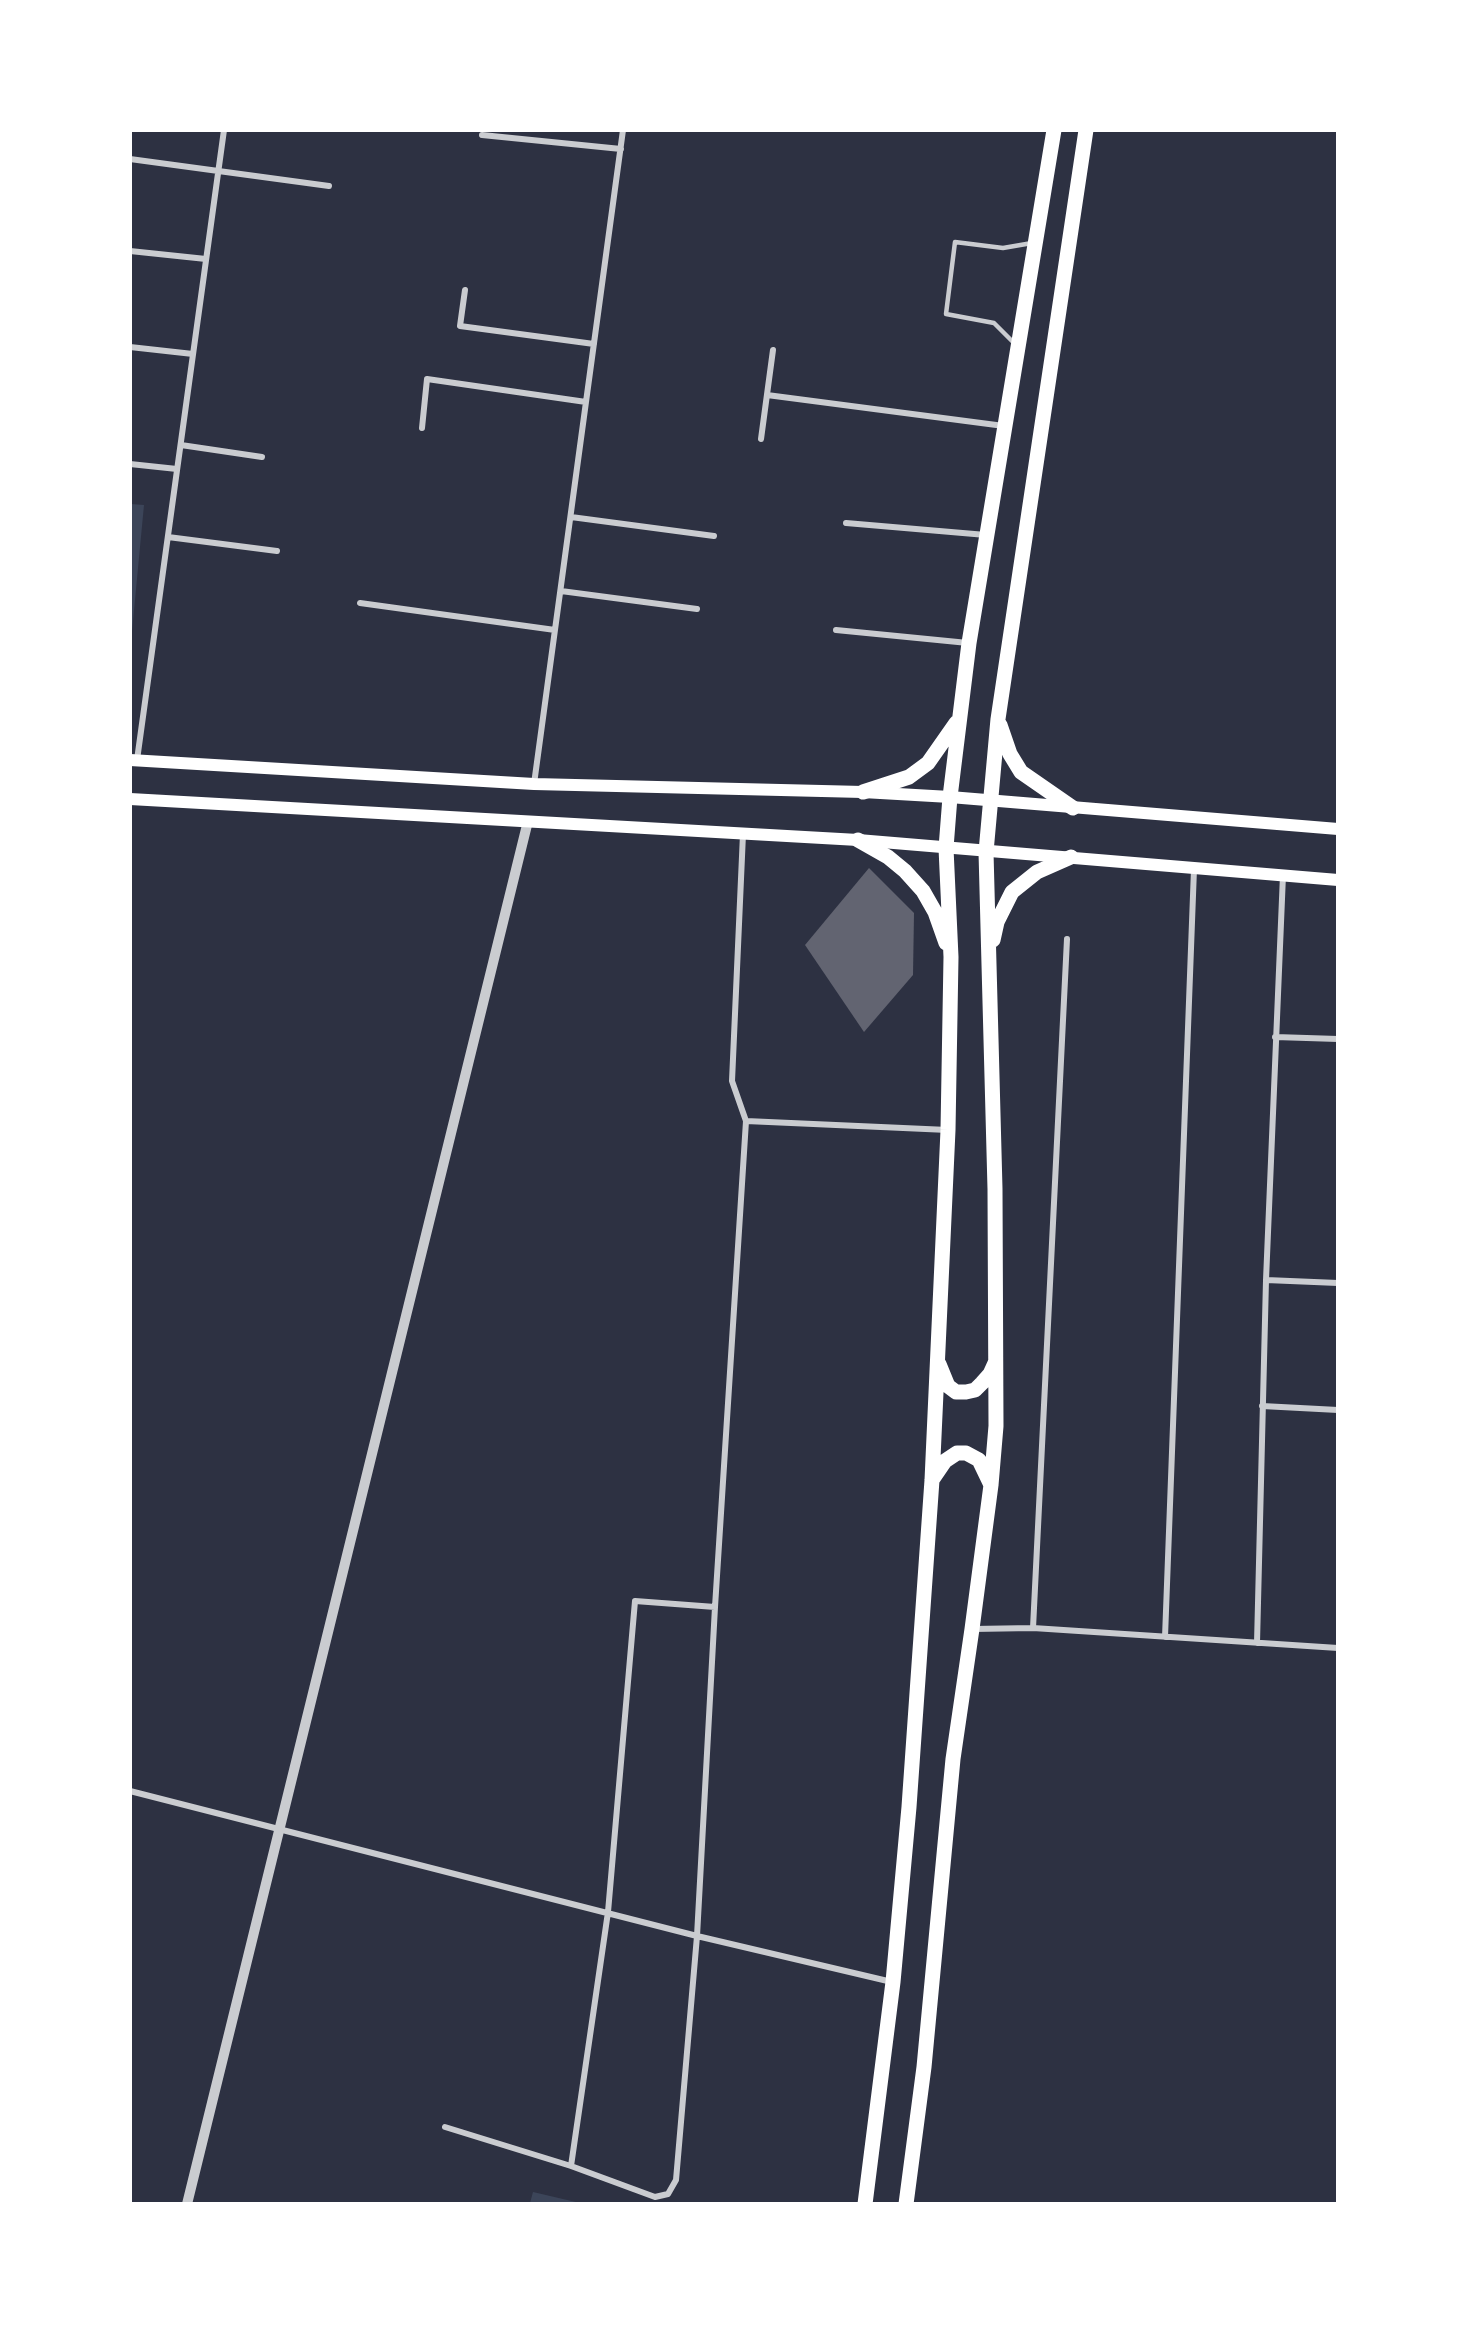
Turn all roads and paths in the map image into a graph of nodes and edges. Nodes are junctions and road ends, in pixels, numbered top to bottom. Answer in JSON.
{"nodes":[{"id":1,"x":224,"y":130,"type":"edge"},
{"id":2,"x":623,"y":130,"type":"edge"},
{"id":3,"x":1054,"y":130,"type":"edge"},
{"id":4,"x":1086,"y":130,"type":"edge"},
{"id":5,"x":482,"y":135,"type":"dead end"},
{"id":6,"x":621,"y":149,"type":"junction"},
{"id":7,"x":130,"y":159,"type":"edge"},
{"id":8,"x":219,"y":170,"type":"junction"},
{"id":9,"x":329,"y":186,"type":"dead end"},
{"id":10,"x":1035,"y":242,"type":"junction"},
{"id":11,"x":130,"y":251,"type":"edge"},
{"id":12,"x":206,"y":259,"type":"junction"},
{"id":13,"x":465,"y":290,"type":"dead end"},
{"id":14,"x":594,"y":344,"type":"junction"},
{"id":15,"x":1017,"y":346,"type":"junction"},
{"id":16,"x":130,"y":347,"type":"edge"},
{"id":17,"x":773,"y":350,"type":"dead end"},
{"id":18,"x":193,"y":354,"type":"junction"},
{"id":19,"x":767,"y":395,"type":"junction"},
{"id":20,"x":586,"y":402,"type":"junction"},
{"id":21,"x":1005,"y":426,"type":"junction"},
{"id":22,"x":422,"y":428,"type":"dead end"},
{"id":23,"x":761,"y":439,"type":"dead end"},
{"id":24,"x":181,"y":445,"type":"junction"},
{"id":25,"x":262,"y":457,"type":"dead end"},
{"id":26,"x":130,"y":464,"type":"edge"},
{"id":27,"x":177,"y":469,"type":"junction"},
{"id":28,"x":571,"y":517,"type":"junction"},
{"id":29,"x":846,"y":523,"type":"dead end"},
{"id":30,"x":987,"y":535,"type":"junction"},
{"id":31,"x":714,"y":536,"type":"dead end"},
{"id":32,"x":168,"y":537,"type":"junction"},
{"id":33,"x":277,"y":551,"type":"dead end"},
{"id":34,"x":561,"y":591,"type":"junction"},
{"id":35,"x":360,"y":603,"type":"dead end"},
{"id":36,"x":697,"y":609,"type":"dead end"},
{"id":37,"x":555,"y":630,"type":"junction"},
{"id":38,"x":836,"y":630,"type":"dead end"},
{"id":39,"x":969,"y":643,"type":"junction"},
{"id":40,"x":959,"y":717,"type":"junction"},
{"id":41,"x":998,"y":719,"type":"junction"},
{"id":42,"x":134,"y":760,"type":"edge"},
{"id":43,"x":534,"y":784,"type":"junction"},
{"id":44,"x":863,"y":792,"type":"junction"},
{"id":45,"x":950,"y":797,"type":"junction"},
{"id":46,"x":130,"y":799,"type":"edge"},
{"id":47,"x":991,"y":800,"type":"junction"},
{"id":48,"x":1072,"y":808,"type":"junction"},
{"id":49,"x":528,"y":821,"type":"junction"},
{"id":50,"x":1338,"y":829,"type":"edge"},
{"id":51,"x":743,"y":833,"type":"junction"},
{"id":52,"x":858,"y":840,"type":"junction"},
{"id":53,"x":946,"y":848,"type":"junction"},
{"id":54,"x":986,"y":852,"type":"junction"},
{"id":55,"x":1071,"y":857,"type":"junction"},
{"id":56,"x":1194,"y":869,"type":"junction"},
{"id":57,"x":1283,"y":874,"type":"junction"},
{"id":58,"x":1338,"y":880,"type":"edge"},
{"id":59,"x":1067,"y":939,"type":"dead end"},
{"id":60,"x":951,"y":957,"type":"junction"},
{"id":61,"x":988,"y":960,"type":"junction"},
{"id":62,"x":1275,"y":1037,"type":"junction"},
{"id":63,"x":1338,"y":1039,"type":"edge"},
{"id":64,"x":746,"y":1121,"type":"junction"},
{"id":65,"x":948,"y":1130,"type":"junction"},
{"id":66,"x":1266,"y":1280,"type":"junction"},
{"id":67,"x":1338,"y":1283,"type":"edge"},
{"id":68,"x":938,"y":1359,"type":"junction"},
{"id":69,"x":997,"y":1359,"type":"junction"},
{"id":70,"x":1262,"y":1407,"type":"junction"},
{"id":71,"x":1338,"y":1410,"type":"edge"},
{"id":72,"x":932,"y":1480,"type":"junction"},
{"id":73,"x":991,"y":1485,"type":"junction"},
{"id":74,"x":715,"y":1607,"type":"junction"},
{"id":75,"x":1034,"y":1628,"type":"junction"},
{"id":76,"x":972,"y":1629,"type":"junction"},
{"id":77,"x":1164,"y":1637,"type":"junction"},
{"id":78,"x":1257,"y":1643,"type":"junction"},
{"id":79,"x":1338,"y":1648,"type":"edge"},
{"id":80,"x":130,"y":1791,"type":"edge"},
{"id":81,"x":279,"y":1829,"type":"junction"},
{"id":82,"x":608,"y":1911,"type":"junction"},
{"id":83,"x":697,"y":1936,"type":"junction"},
{"id":84,"x":893,"y":1982,"type":"junction"},
{"id":85,"x":445,"y":2127,"type":"dead end"},
{"id":86,"x":571,"y":2166,"type":"junction"},
{"id":87,"x":187,"y":2204,"type":"edge"},
{"id":88,"x":865,"y":2204,"type":"edge"},
{"id":89,"x":906,"y":2204,"type":"edge"}],
"edges":[{"from":1,"to":8,"type":"street"},
{"from":2,"to":6,"type":"street"},
{"from":3,"to":10,"type":"main road"},
{"from":4,"to":41,"type":"main road"},
{"from":5,"to":6,"type":"street"},
{"from":6,"to":14,"type":"street"},
{"from":7,"to":8,"type":"street"},
{"from":8,"to":9,"type":"street"},
{"from":8,"to":12,"type":"street"},
{"from":10,"to":15,"type":"main road"},
{"from":10,"to":15,"type":"lane"},
{"from":11,"to":12,"type":"street"},
{"from":12,"to":18,"type":"street"},
{"from":13,"to":14,"type":"street"},
{"from":14,"to":20,"type":"street"},
{"from":15,"to":21,"type":"main road"},
{"from":16,"to":18,"type":"street"},
{"from":17,"to":19,"type":"street"},
{"from":18,"to":24,"type":"street"},
{"from":19,"to":21,"type":"street"},
{"from":19,"to":23,"type":"street"},
{"from":20,"to":22,"type":"street"},
{"from":20,"to":28,"type":"street"},
{"from":21,"to":30,"type":"main road"},
{"from":24,"to":25,"type":"street"},
{"from":24,"to":27,"type":"street"},
{"from":26,"to":27,"type":"street"},
{"from":27,"to":32,"type":"street"},
{"from":28,"to":31,"type":"street"},
{"from":28,"to":34,"type":"street"},
{"from":29,"to":30,"type":"street"},
{"from":30,"to":39,"type":"main road"},
{"from":32,"to":33,"type":"street"},
{"from":32,"to":42,"type":"street"},
{"from":34,"to":36,"type":"street"},
{"from":34,"to":37,"type":"street"},
{"from":35,"to":37,"type":"street"},
{"from":37,"to":43,"type":"street"},
{"from":38,"to":39,"type":"street"},
{"from":39,"to":40,"type":"main road"},
{"from":40,"to":44,"type":"main road"},
{"from":40,"to":45,"type":"main road"},
{"from":41,"to":47,"type":"main road"},
{"from":41,"to":48,"type":"main road"},
{"from":42,"to":43,"type":"main road"},
{"from":43,"to":44,"type":"main road"},
{"from":44,"to":45,"type":"main road"},
{"from":45,"to":47,"type":"main road"},
{"from":45,"to":53,"type":"main road"},
{"from":46,"to":49,"type":"main road"},
{"from":47,"to":48,"type":"main road"},
{"from":47,"to":54,"type":"main road"},
{"from":48,"to":50,"type":"main road"},
{"from":49,"to":51,"type":"main road"},
{"from":49,"to":81,"type":"street"},
{"from":51,"to":52,"type":"main road"},
{"from":51,"to":64,"type":"street"},
{"from":52,"to":53,"type":"main road"},
{"from":52,"to":60,"type":"main road"},
{"from":53,"to":54,"type":"main road"},
{"from":53,"to":60,"type":"main road"},
{"from":54,"to":55,"type":"main road"},
{"from":54,"to":61,"type":"main road"},
{"from":55,"to":56,"type":"main road"},
{"from":55,"to":61,"type":"main road"},
{"from":56,"to":57,"type":"main road"},
{"from":56,"to":77,"type":"street"},
{"from":57,"to":58,"type":"main road"},
{"from":57,"to":62,"type":"street"},
{"from":59,"to":75,"type":"street"},
{"from":60,"to":65,"type":"main road"},
{"from":61,"to":69,"type":"main road"},
{"from":62,"to":63,"type":"street"},
{"from":62,"to":66,"type":"street"},
{"from":64,"to":65,"type":"street"},
{"from":64,"to":74,"type":"street"},
{"from":65,"to":68,"type":"main road"},
{"from":66,"to":67,"type":"street"},
{"from":66,"to":70,"type":"street"},
{"from":68,"to":69,"type":"main road"},
{"from":68,"to":72,"type":"main road"},
{"from":69,"to":73,"type":"main road"},
{"from":70,"to":71,"type":"street"},
{"from":70,"to":78,"type":"street"},
{"from":72,"to":73,"type":"main road"},
{"from":72,"to":84,"type":"main road"},
{"from":73,"to":76,"type":"main road"},
{"from":74,"to":82,"type":"street"},
{"from":74,"to":83,"type":"street"},
{"from":75,"to":76,"type":"street"},
{"from":75,"to":77,"type":"street"},
{"from":76,"to":89,"type":"main road"},
{"from":77,"to":78,"type":"street"},
{"from":78,"to":79,"type":"street"},
{"from":80,"to":81,"type":"street"},
{"from":81,"to":82,"type":"street"},
{"from":81,"to":87,"type":"street"},
{"from":82,"to":83,"type":"street"},
{"from":82,"to":86,"type":"street"},
{"from":83,"to":84,"type":"street"},
{"from":83,"to":86,"type":"street"},
{"from":84,"to":88,"type":"main road"},
{"from":85,"to":86,"type":"street"}]}
